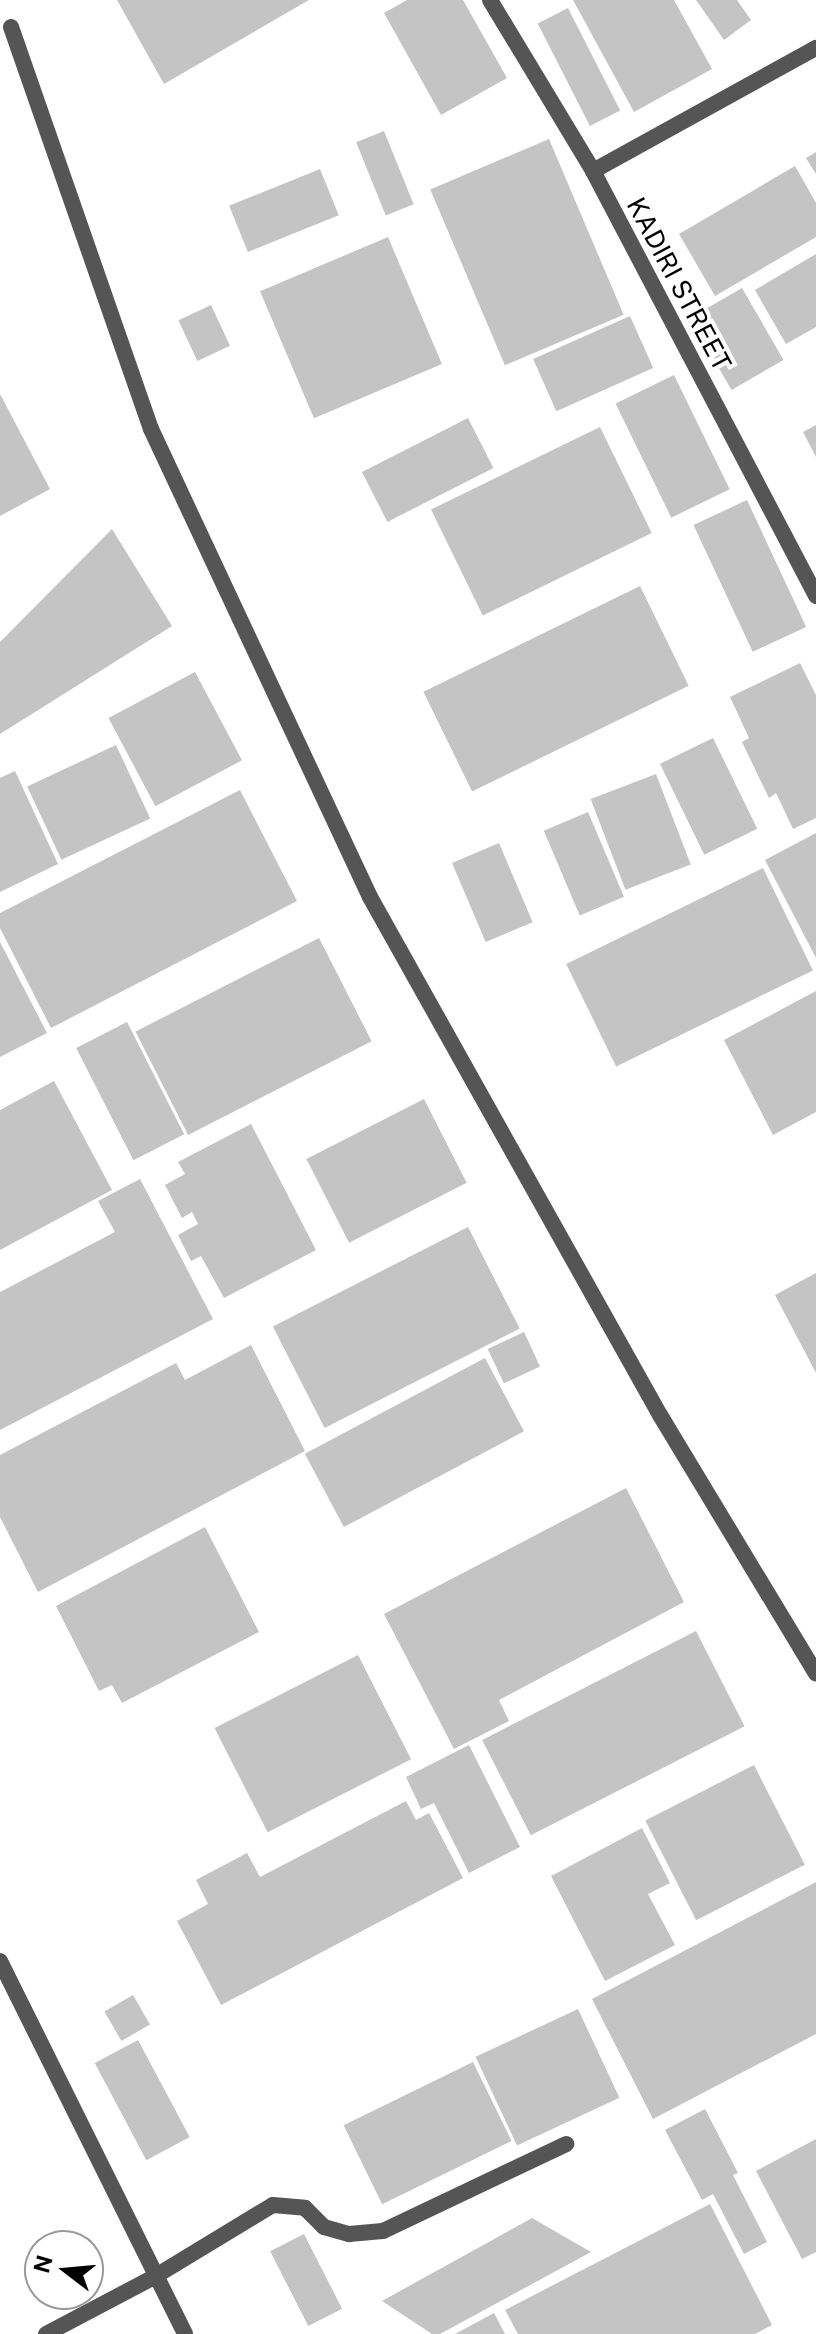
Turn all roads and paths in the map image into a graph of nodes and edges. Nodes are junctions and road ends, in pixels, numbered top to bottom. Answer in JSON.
{"nodes":[{"id":1,"x":490,"y":0,"type":"edge"},
{"id":2,"x":11,"y":27,"type":"dead end"},
{"id":3,"x":816,"y":48,"type":"edge"},
{"id":4,"x":593,"y":171,"type":"junction"},
{"id":5,"x":816,"y":596,"type":"edge"},
{"id":6,"x":816,"y":1674,"type":"edge"},
{"id":7,"x":0,"y":1961,"type":"edge"},
{"id":8,"x":566,"y":2144,"type":"dead end"},
{"id":9,"x":154,"y":2277,"type":"junction"},
{"id":10,"x":46,"y":2334,"type":"edge"},
{"id":11,"x":185,"y":2334,"type":"edge"}],
"edges":[{"from":1,"to":4,"type":"street","name":"KADIRI STREET"},
{"from":2,"to":6,"type":"street"},
{"from":3,"to":4,"type":"street"},
{"from":4,"to":5,"type":"street","name":"KADIRI STREET"},
{"from":7,"to":9,"type":"street"},
{"from":8,"to":9,"type":"street"},
{"from":9,"to":10,"type":"street"},
{"from":9,"to":11,"type":"street"}]}
